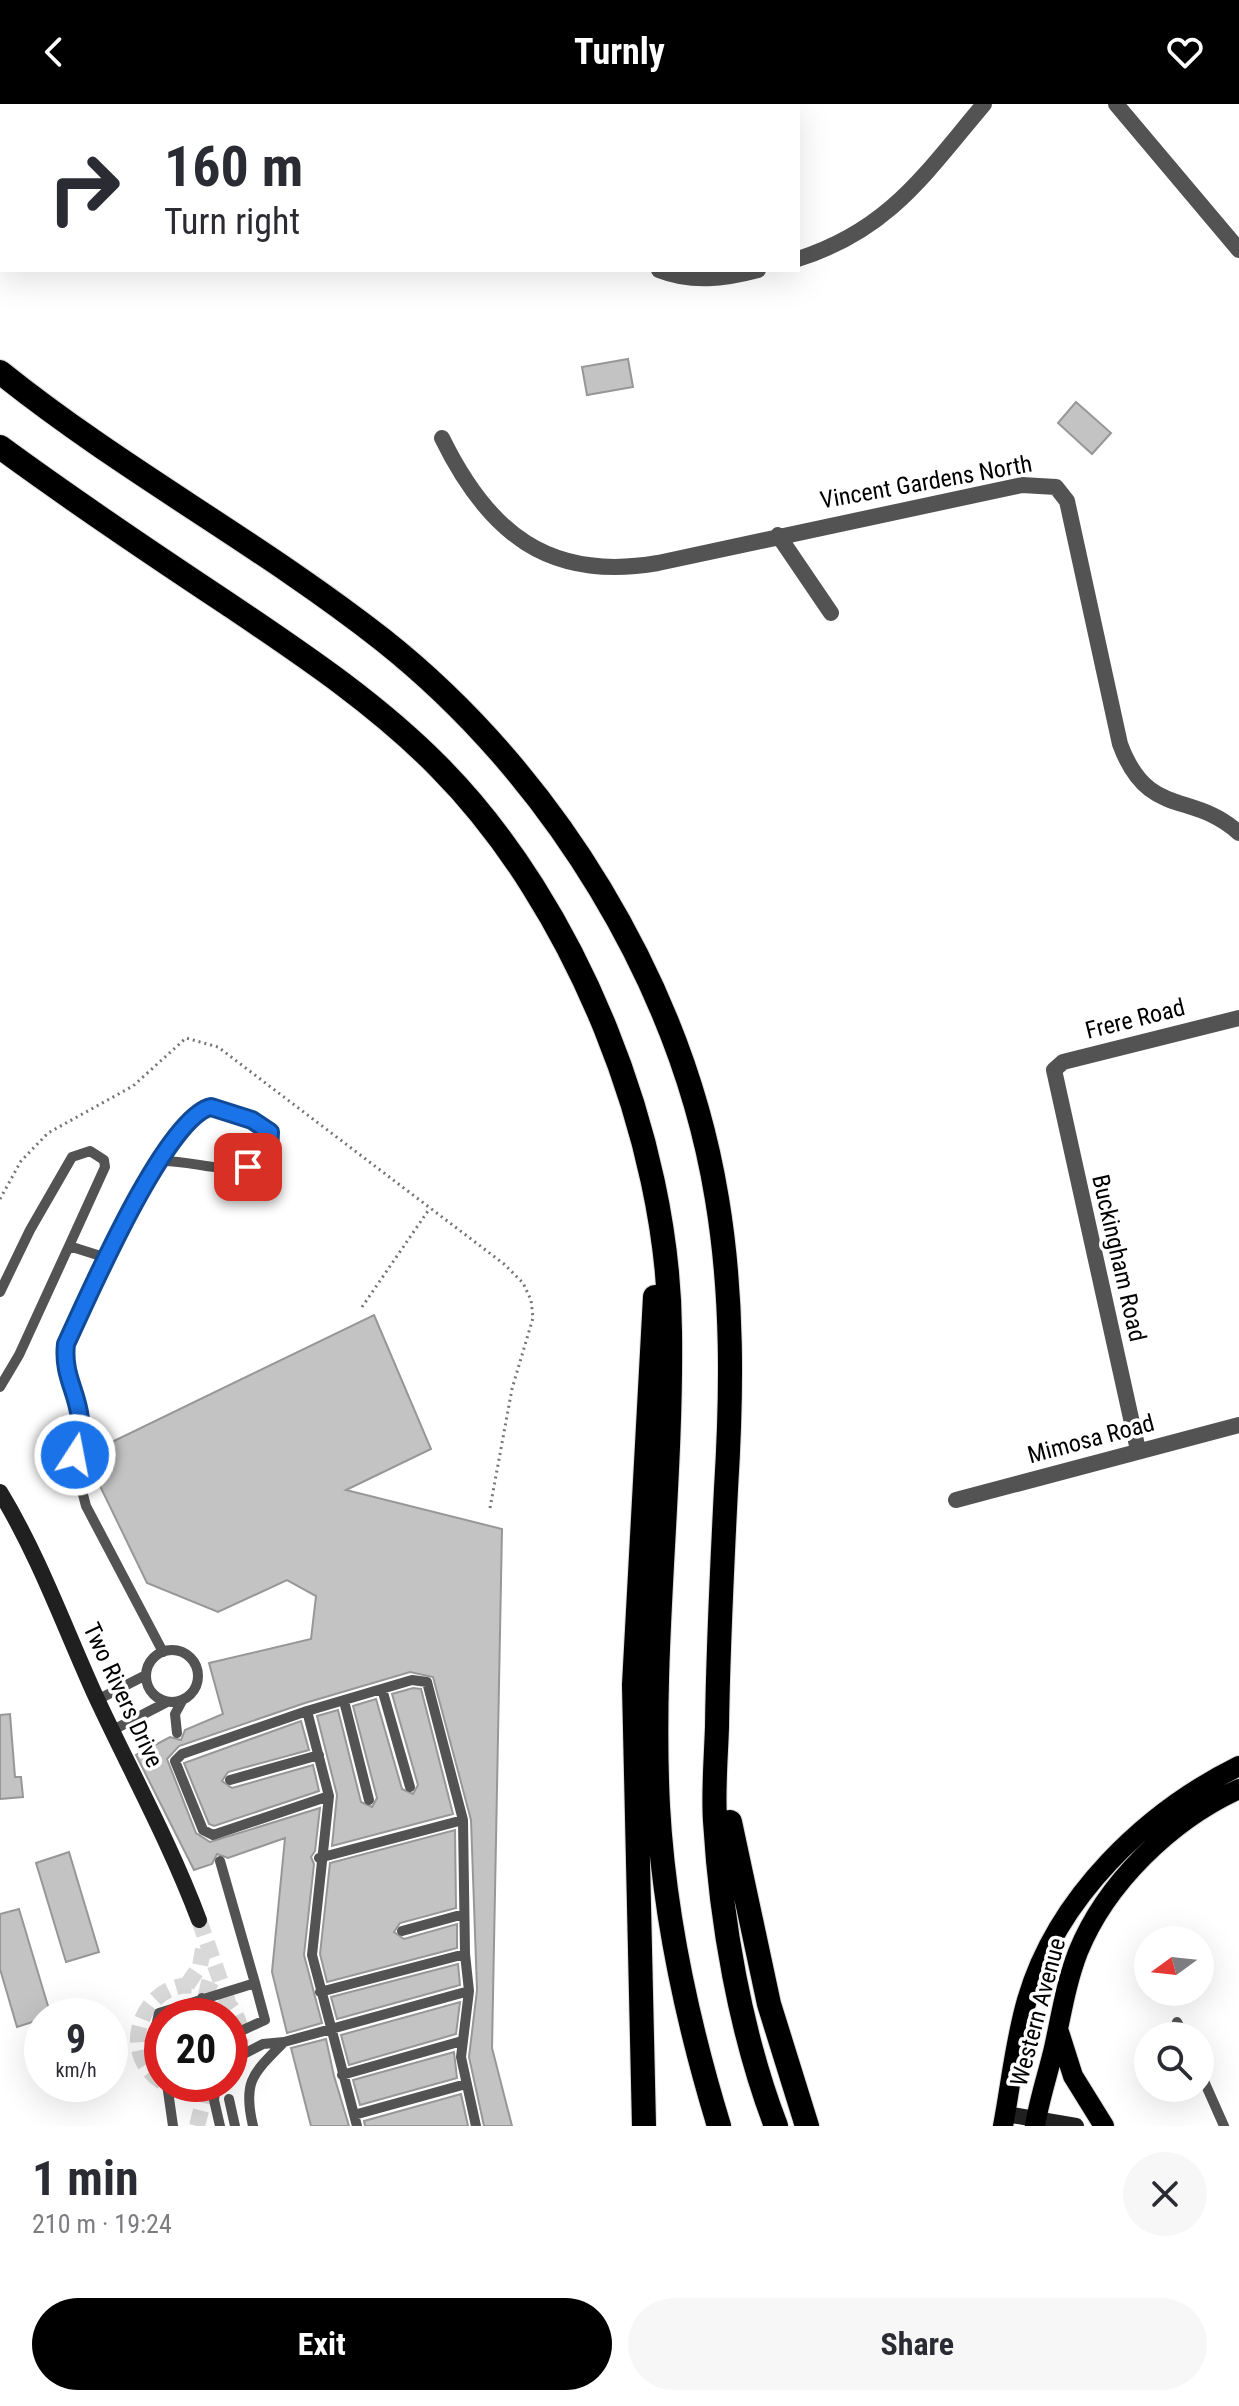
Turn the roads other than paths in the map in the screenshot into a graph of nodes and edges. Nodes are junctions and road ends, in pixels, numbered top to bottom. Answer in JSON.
{"nodes":[{"id":1,"x":984,"y":104,"type":"edge"},
{"id":2,"x":1116,"y":104,"type":"edge"},
{"id":3,"x":1239,"y":250,"type":"edge"},
{"id":4,"x":800,"y":258,"type":"edge"},
{"id":5,"x":666,"y":272,"type":"edge"},
{"id":6,"x":743,"y":272,"type":"edge"},
{"id":7,"x":0,"y":372,"type":"edge"},
{"id":8,"x":442,"y":438,"type":"dead end"},
{"id":9,"x":0,"y":447,"type":"edge"},
{"id":10,"x":778,"y":535,"type":"junction"},
{"id":11,"x":831,"y":613,"type":"dead end"},
{"id":12,"x":1239,"y":833,"type":"edge"},
{"id":13,"x":1239,"y":1018,"type":"edge"},
{"id":14,"x":1053,"y":1077,"type":"joint"},
{"id":15,"x":160,"y":1161,"type":"junction"},
{"id":16,"x":656,"y":1188,"type":"junction"},
{"id":17,"x":69,"y":1246,"type":"junction"},
{"id":18,"x":107,"y":1258,"type":"junction"},
{"id":19,"x":3,"y":1280,"type":"edge"},
{"id":20,"x":0,"y":1292,"type":"edge"},
{"id":21,"x":0,"y":1387,"type":"edge"},
{"id":22,"x":1239,"y":1425,"type":"edge"},
{"id":23,"x":1138,"y":1450,"type":"junction"},
{"id":24,"x":0,"y":1492,"type":"edge"},
{"id":25,"x":956,"y":1500,"type":"dead end"},
{"id":26,"x":163,"y":1652,"type":"junction"},
{"id":27,"x":146,"y":1675,"type":"junction"},
{"id":28,"x":717,"y":1680,"type":"junction"},
{"id":29,"x":382,"y":1689,"type":"junction"},
{"id":30,"x":97,"y":1700,"type":"junction"},
{"id":31,"x":182,"y":1701,"type":"junction"},
{"id":32,"x":344,"y":1701,"type":"junction"},
{"id":33,"x":167,"y":1702,"type":"junction"},
{"id":34,"x":307,"y":1711,"type":"junction"},
{"id":35,"x":113,"y":1730,"type":"junction"},
{"id":36,"x":177,"y":1733,"type":"dead end"},
{"id":37,"x":319,"y":1755,"type":"junction"},
{"id":38,"x":1239,"y":1766,"type":"edge"},
{"id":39,"x":230,"y":1780,"type":"dead end"},
{"id":40,"x":410,"y":1787,"type":"dead end"},
{"id":41,"x":1239,"y":1789,"type":"edge"},
{"id":42,"x":329,"y":1796,"type":"junction"},
{"id":43,"x":369,"y":1800,"type":"dead end"},
{"id":44,"x":463,"y":1820,"type":"junction"},
{"id":45,"x":319,"y":1858,"type":"junction"},
{"id":46,"x":220,"y":1861,"type":"dead end"},
{"id":47,"x":464,"y":1914,"type":"junction"},
{"id":48,"x":199,"y":1920,"type":"tunnel mouth"},
{"id":49,"x":402,"y":1931,"type":"dead end"},
{"id":50,"x":465,"y":1954,"type":"junction"},
{"id":51,"x":255,"y":1983,"type":"junction"},
{"id":52,"x":469,"y":1991,"type":"junction"},
{"id":53,"x":320,"y":1992,"type":"junction"},
{"id":54,"x":202,"y":1998,"type":"edge"},
{"id":55,"x":248,"y":2028,"type":"edge"},
{"id":56,"x":1058,"y":2029,"type":"junction"},
{"id":57,"x":331,"y":2030,"type":"junction"},
{"id":58,"x":462,"y":2041,"type":"junction"},
{"id":59,"x":284,"y":2042,"type":"junction"},
{"id":60,"x":248,"y":2052,"type":"edge"},
{"id":61,"x":342,"y":2075,"type":"junction"},
{"id":62,"x":466,"y":2084,"type":"junction"},
{"id":63,"x":170,"y":2102,"type":"edge"},
{"id":64,"x":214,"y":2102,"type":"edge"},
{"id":65,"x":230,"y":2102,"type":"edge"},
{"id":66,"x":1213,"y":2102,"type":"edge"},
{"id":67,"x":1004,"y":2120,"type":"edge"},
{"id":68,"x":355,"y":2121,"type":"edge"},
{"id":69,"x":1036,"y":2122,"type":"edge"},
{"id":70,"x":173,"y":2126,"type":"edge"},
{"id":71,"x":220,"y":2126,"type":"edge"},
{"id":72,"x":235,"y":2126,"type":"edge"},
{"id":73,"x":253,"y":2126,"type":"edge"},
{"id":74,"x":476,"y":2126,"type":"edge"},
{"id":75,"x":644,"y":2126,"type":"edge"},
{"id":76,"x":719,"y":2126,"type":"edge"},
{"id":77,"x":776,"y":2126,"type":"edge"},
{"id":78,"x":807,"y":2126,"type":"edge"},
{"id":79,"x":1076,"y":2126,"type":"edge"},
{"id":80,"x":1104,"y":2126,"type":"edge"},
{"id":81,"x":1224,"y":2126,"type":"edge"}],
"edges":[{"from":1,"to":4,"type":"street"},
{"from":2,"to":3,"type":"street"},
{"from":5,"to":6,"type":"street"},
{"from":7,"to":28,"type":"highway"},
{"from":8,"to":10,"type":"street","name":"Vincent Gardens North"},
{"from":9,"to":16,"type":"highway"},
{"from":10,"to":11,"type":"street"},
{"from":10,"to":12,"type":"street","name":"Vincent Gardens North"},
{"from":13,"to":14,"type":"street","name":"Frere Road"},
{"from":14,"to":23,"type":"street","name":"Buckingham Road"},
{"from":15,"to":15,"type":"lane"},
{"from":15,"to":18,"type":"lane"},
{"from":16,"to":75,"type":"highway"},
{"from":16,"to":76,"type":"highway"},
{"from":17,"to":18,"type":"lane"},
{"from":17,"to":19,"type":"lane"},
{"from":17,"to":21,"type":"lane"},
{"from":18,"to":26,"type":"lane"},
{"from":19,"to":20,"type":"lane"},
{"from":22,"to":23,"type":"street","name":"Mimosa Road"},
{"from":23,"to":25,"type":"street","name":"Mimosa Road"},
{"from":24,"to":30,"type":"main road","name":"Two Rivers Drive"},
{"from":26,"to":27,"type":"lane"},
{"from":26,"to":31,"type":"lane"},
{"from":27,"to":30,"type":"lane"},
{"from":27,"to":33,"type":"lane"},
{"from":28,"to":77,"type":"highway"},
{"from":28,"to":78,"type":"highway"},
{"from":29,"to":32,"type":"lane"},
{"from":29,"to":40,"type":"lane"},
{"from":29,"to":44,"type":"lane"},
{"from":30,"to":35,"type":"main road","name":"Two Rivers Drive"},
{"from":31,"to":33,"type":"lane"},
{"from":31,"to":36,"type":"lane"},
{"from":32,"to":34,"type":"lane"},
{"from":32,"to":43,"type":"lane"},
{"from":33,"to":35,"type":"lane"},
{"from":34,"to":37,"type":"lane"},
{"from":34,"to":42,"type":"lane"},
{"from":35,"to":48,"type":"main road","name":"Two Rivers Drive"},
{"from":37,"to":39,"type":"lane"},
{"from":37,"to":42,"type":"lane"},
{"from":38,"to":67,"type":"main road","name":"Western Avenue"},
{"from":41,"to":56,"type":"main road","name":"Western Avenue"},
{"from":42,"to":45,"type":"lane"},
{"from":44,"to":45,"type":"lane"},
{"from":44,"to":47,"type":"lane"},
{"from":45,"to":53,"type":"lane"},
{"from":46,"to":51,"type":"lane"},
{"from":47,"to":49,"type":"lane"},
{"from":47,"to":50,"type":"lane"},
{"from":50,"to":52,"type":"lane"},
{"from":50,"to":53,"type":"lane"},
{"from":51,"to":54,"type":"lane"},
{"from":51,"to":55,"type":"lane"},
{"from":52,"to":57,"type":"lane"},
{"from":52,"to":58,"type":"lane"},
{"from":53,"to":57,"type":"lane"},
{"from":56,"to":69,"type":"main road","name":"Western Avenue"},
{"from":56,"to":80,"type":"main road"},
{"from":57,"to":59,"type":"lane"},
{"from":57,"to":61,"type":"lane"},
{"from":58,"to":61,"type":"lane"},
{"from":58,"to":62,"type":"lane"},
{"from":59,"to":60,"type":"lane"},
{"from":59,"to":73,"type":"lane"},
{"from":61,"to":68,"type":"lane"},
{"from":62,"to":68,"type":"lane"},
{"from":62,"to":74,"type":"lane"},
{"from":63,"to":70,"type":"lane"},
{"from":64,"to":71,"type":"lane"},
{"from":65,"to":72,"type":"lane"},
{"from":66,"to":81,"type":"lane"},
{"from":67,"to":69,"type":"main road"},
{"from":69,"to":79,"type":"main road"}]}
